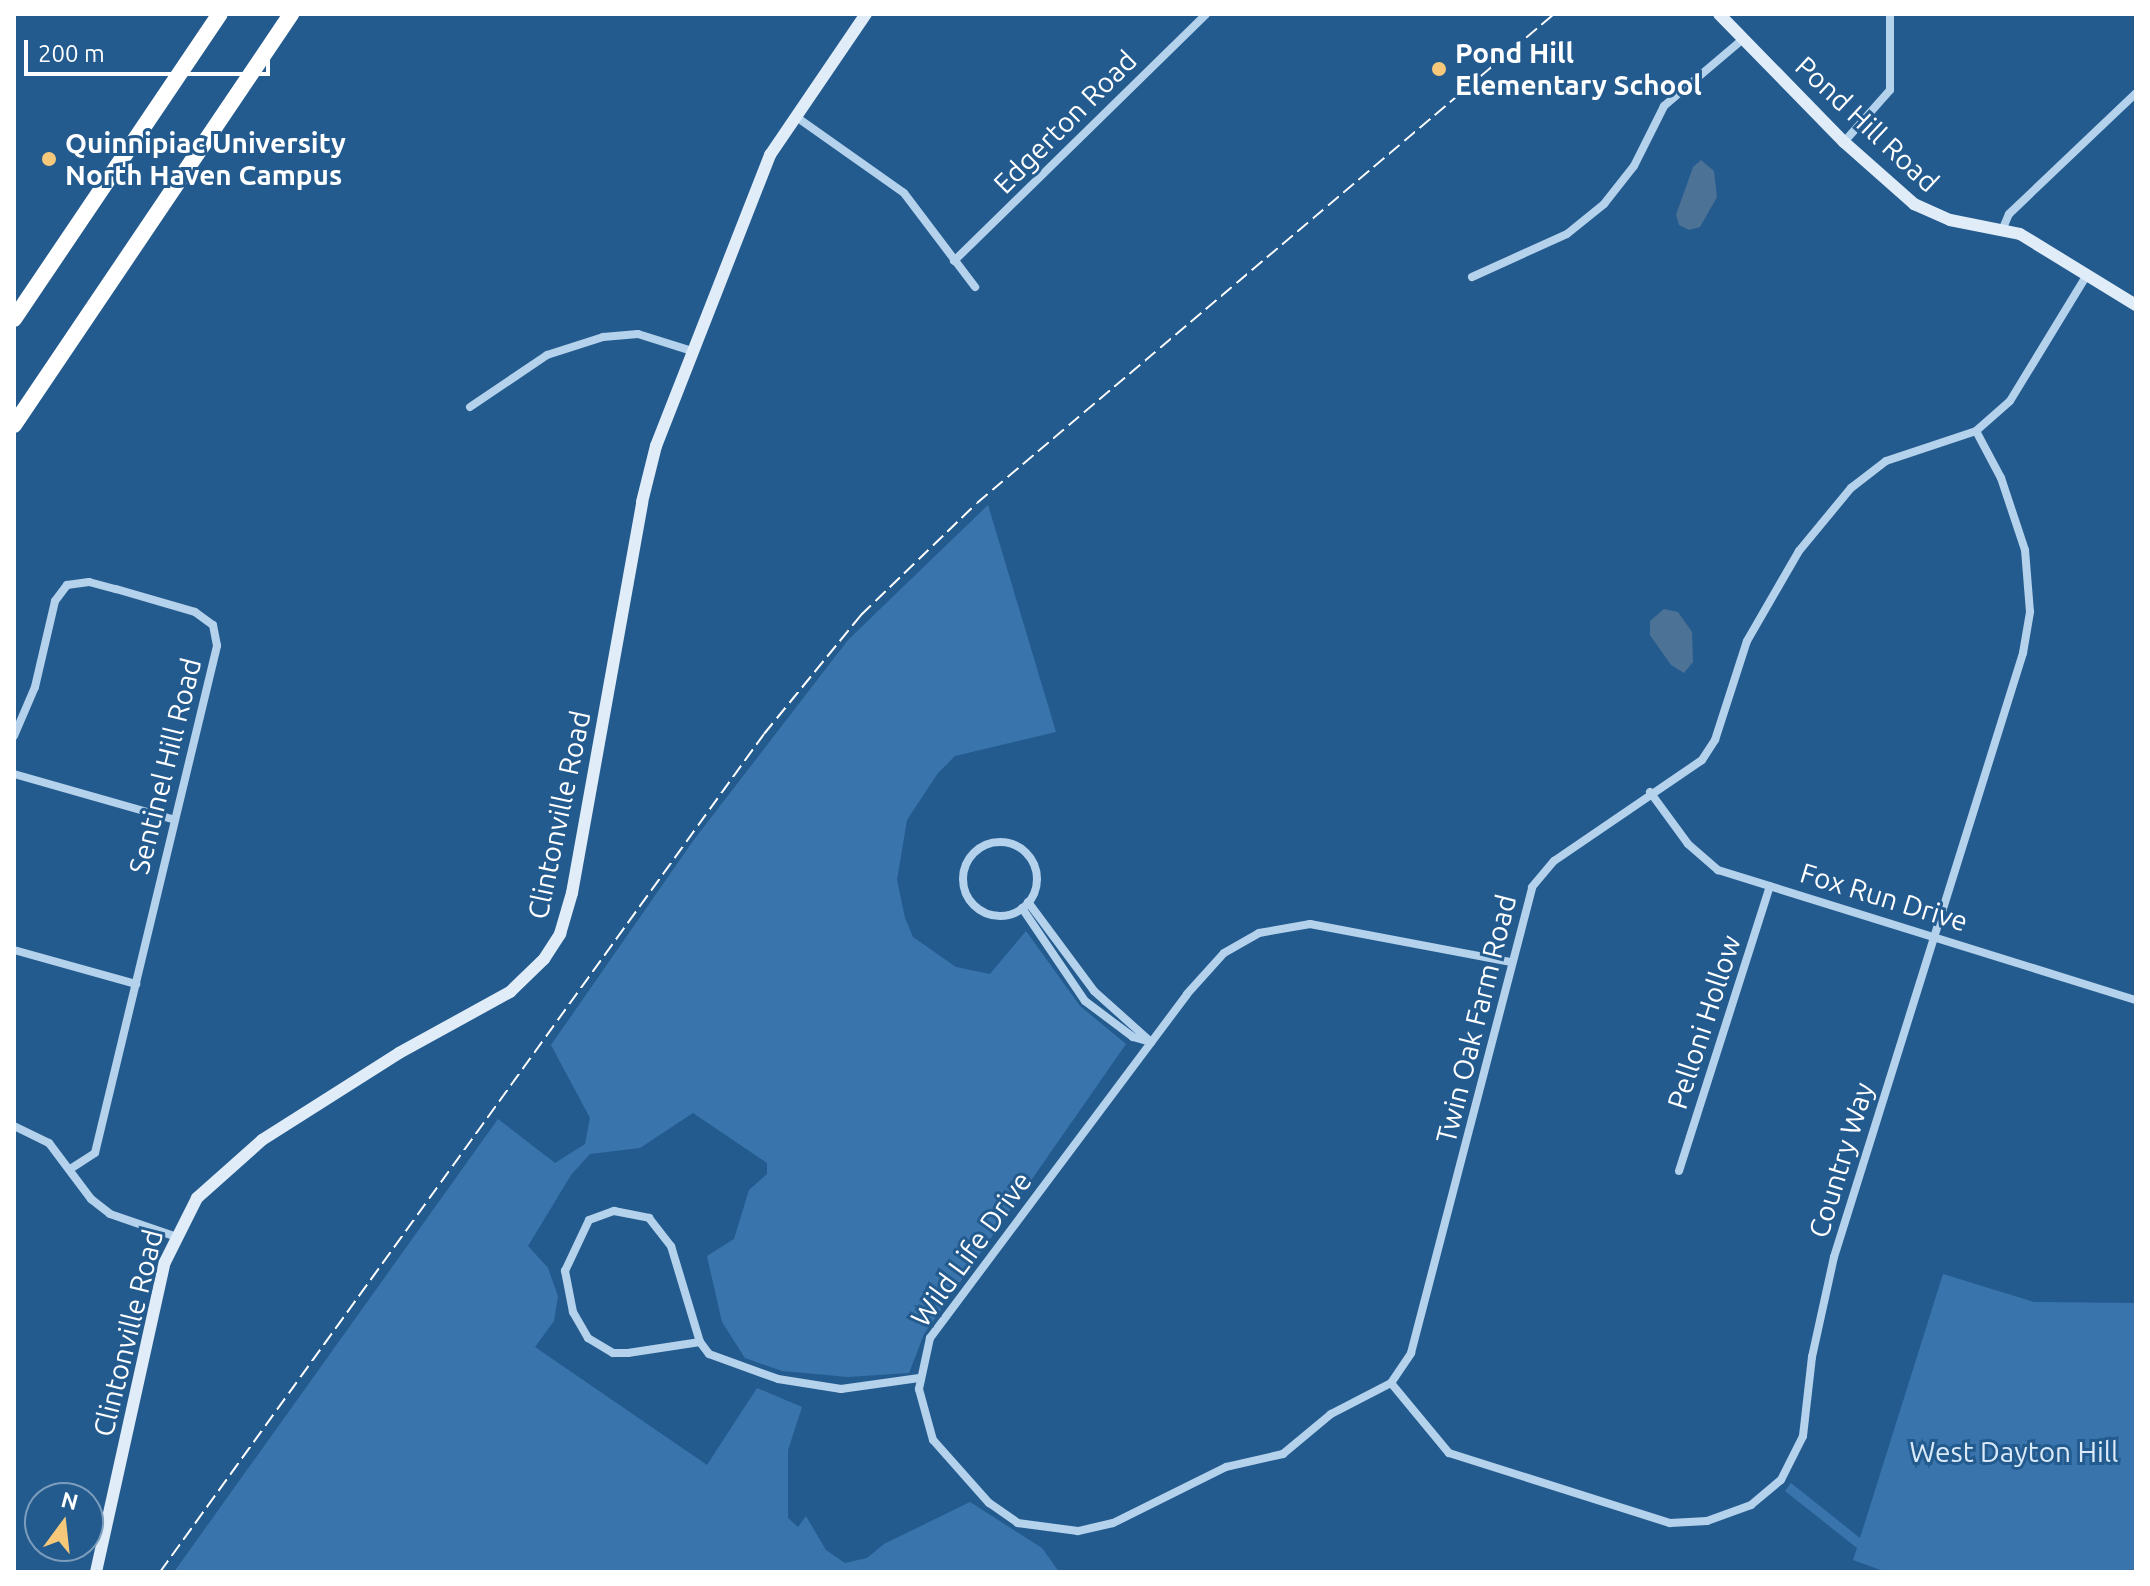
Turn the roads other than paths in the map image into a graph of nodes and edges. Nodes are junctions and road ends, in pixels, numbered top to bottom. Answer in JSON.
{"nodes":[{"id":1,"x":220,"y":14,"type":"edge"},
{"id":2,"x":291,"y":14,"type":"edge"},
{"id":3,"x":866,"y":14,"type":"edge"},
{"id":4,"x":1206,"y":14,"type":"edge"},
{"id":5,"x":1719,"y":14,"type":"edge"},
{"id":6,"x":1890,"y":14,"type":"edge"},
{"id":7,"x":1743,"y":39,"type":"junction"},
{"id":8,"x":2136,"y":93,"type":"edge"},
{"id":9,"x":794,"y":116,"type":"junction"},
{"id":10,"x":1844,"y":142,"type":"junction"},
{"id":11,"x":2003,"y":228,"type":"junction"},
{"id":12,"x":954,"y":261,"type":"junction"},
{"id":13,"x":2087,"y":275,"type":"junction"},
{"id":14,"x":1472,"y":277,"type":"dead end"},
{"id":15,"x":975,"y":287,"type":"dead end"},
{"id":16,"x":2136,"y":305,"type":"edge"},
{"id":17,"x":14,"y":319,"type":"edge"},
{"id":18,"x":692,"y":351,"type":"junction"},
{"id":19,"x":470,"y":407,"type":"dead end"},
{"id":20,"x":14,"y":425,"type":"edge"},
{"id":21,"x":1976,"y":431,"type":"junction"},
{"id":22,"x":14,"y":736,"type":"edge"},
{"id":23,"x":14,"y":774,"type":"edge"},
{"id":24,"x":1650,"y":792,"type":"junction"},
{"id":25,"x":175,"y":820,"type":"junction"},
{"id":26,"x":1770,"y":886,"type":"junction"},
{"id":27,"x":1025,"y":905,"type":"junction"},
{"id":28,"x":1935,"y":935,"type":"junction"},
{"id":29,"x":14,"y":950,"type":"edge"},
{"id":30,"x":1059,"y":951,"type":"junction"},
{"id":31,"x":1511,"y":962,"type":"junction"},
{"id":32,"x":136,"y":984,"type":"junction"},
{"id":33,"x":1094,"y":991,"type":"junction"},
{"id":34,"x":2136,"y":1000,"type":"edge"},
{"id":35,"x":1085,"y":1001,"type":"junction"},
{"id":36,"x":1151,"y":1042,"type":"junction"},
{"id":37,"x":14,"y":1126,"type":"edge"},
{"id":38,"x":72,"y":1168,"type":"junction"},
{"id":39,"x":1679,"y":1171,"type":"dead end"},
{"id":40,"x":174,"y":1236,"type":"junction"},
{"id":41,"x":700,"y":1342,"type":"junction"},
{"id":42,"x":919,"y":1378,"type":"junction"},
{"id":43,"x":1391,"y":1383,"type":"junction"},
{"id":44,"x":96,"y":1572,"type":"edge"}],
"edges":[{"from":1,"to":17,"type":"highway"},
{"from":2,"to":20,"type":"highway"},
{"from":3,"to":9,"type":"street","name":"Clintonville Road"},
{"from":4,"to":12,"type":"street","name":"Edgerton Road"},
{"from":5,"to":7,"type":"street","name":"Pond Hill Road"},
{"from":6,"to":10,"type":"street"},
{"from":7,"to":10,"type":"street","name":"Pond Hill Road"},
{"from":7,"to":14,"type":"street"},
{"from":8,"to":11,"type":"street"},
{"from":9,"to":12,"type":"street"},
{"from":9,"to":18,"type":"street","name":"Clintonville Road"},
{"from":10,"to":11,"type":"street","name":"Pond Hill Road"},
{"from":11,"to":13,"type":"street","name":"Pond Hill Road"},
{"from":12,"to":15,"type":"street"},
{"from":13,"to":16,"type":"street","name":"Pond Hill Road"},
{"from":13,"to":21,"type":"street","name":"Twin Oak Farm Road"},
{"from":18,"to":19,"type":"street"},
{"from":18,"to":40,"type":"street","name":"Clintonville Road"},
{"from":21,"to":24,"type":"street","name":"Twin Oak Farm Road"},
{"from":21,"to":28,"type":"street","name":"Country Way"},
{"from":22,"to":25,"type":"street","name":"Sentinel Hill Road"},
{"from":23,"to":25,"type":"street"},
{"from":24,"to":26,"type":"street","name":"Fox Run Drive"},
{"from":24,"to":31,"type":"street","name":"Twin Oak Farm Road"},
{"from":25,"to":32,"type":"street","name":"Sentinel Hill Road"},
{"from":26,"to":28,"type":"street","name":"Fox Run Drive"},
{"from":26,"to":39,"type":"street","name":"Pelloni Hollow"},
{"from":27,"to":27,"type":"street"},
{"from":27,"to":30,"type":"street"},
{"from":28,"to":34,"type":"street","name":"Fox Run Drive"},
{"from":28,"to":43,"type":"street","name":"Country Way"},
{"from":29,"to":32,"type":"street"},
{"from":30,"to":33,"type":"street"},
{"from":30,"to":35,"type":"street"},
{"from":31,"to":36,"type":"street","name":"Wild Life Drive"},
{"from":31,"to":43,"type":"street","name":"Twin Oak Farm Road"},
{"from":32,"to":38,"type":"street","name":"Sentinel Hill Road"},
{"from":33,"to":35,"type":"street"},
{"from":33,"to":36,"type":"street"},
{"from":35,"to":36,"type":"street"},
{"from":36,"to":42,"type":"street","name":"Wild Life Drive"},
{"from":37,"to":38,"type":"street"},
{"from":38,"to":40,"type":"street"},
{"from":40,"to":44,"type":"street","name":"Clintonville Road"},
{"from":41,"to":41,"type":"street"},
{"from":41,"to":42,"type":"street"},
{"from":42,"to":43,"type":"street","name":"Wild Life Drive"}]}
